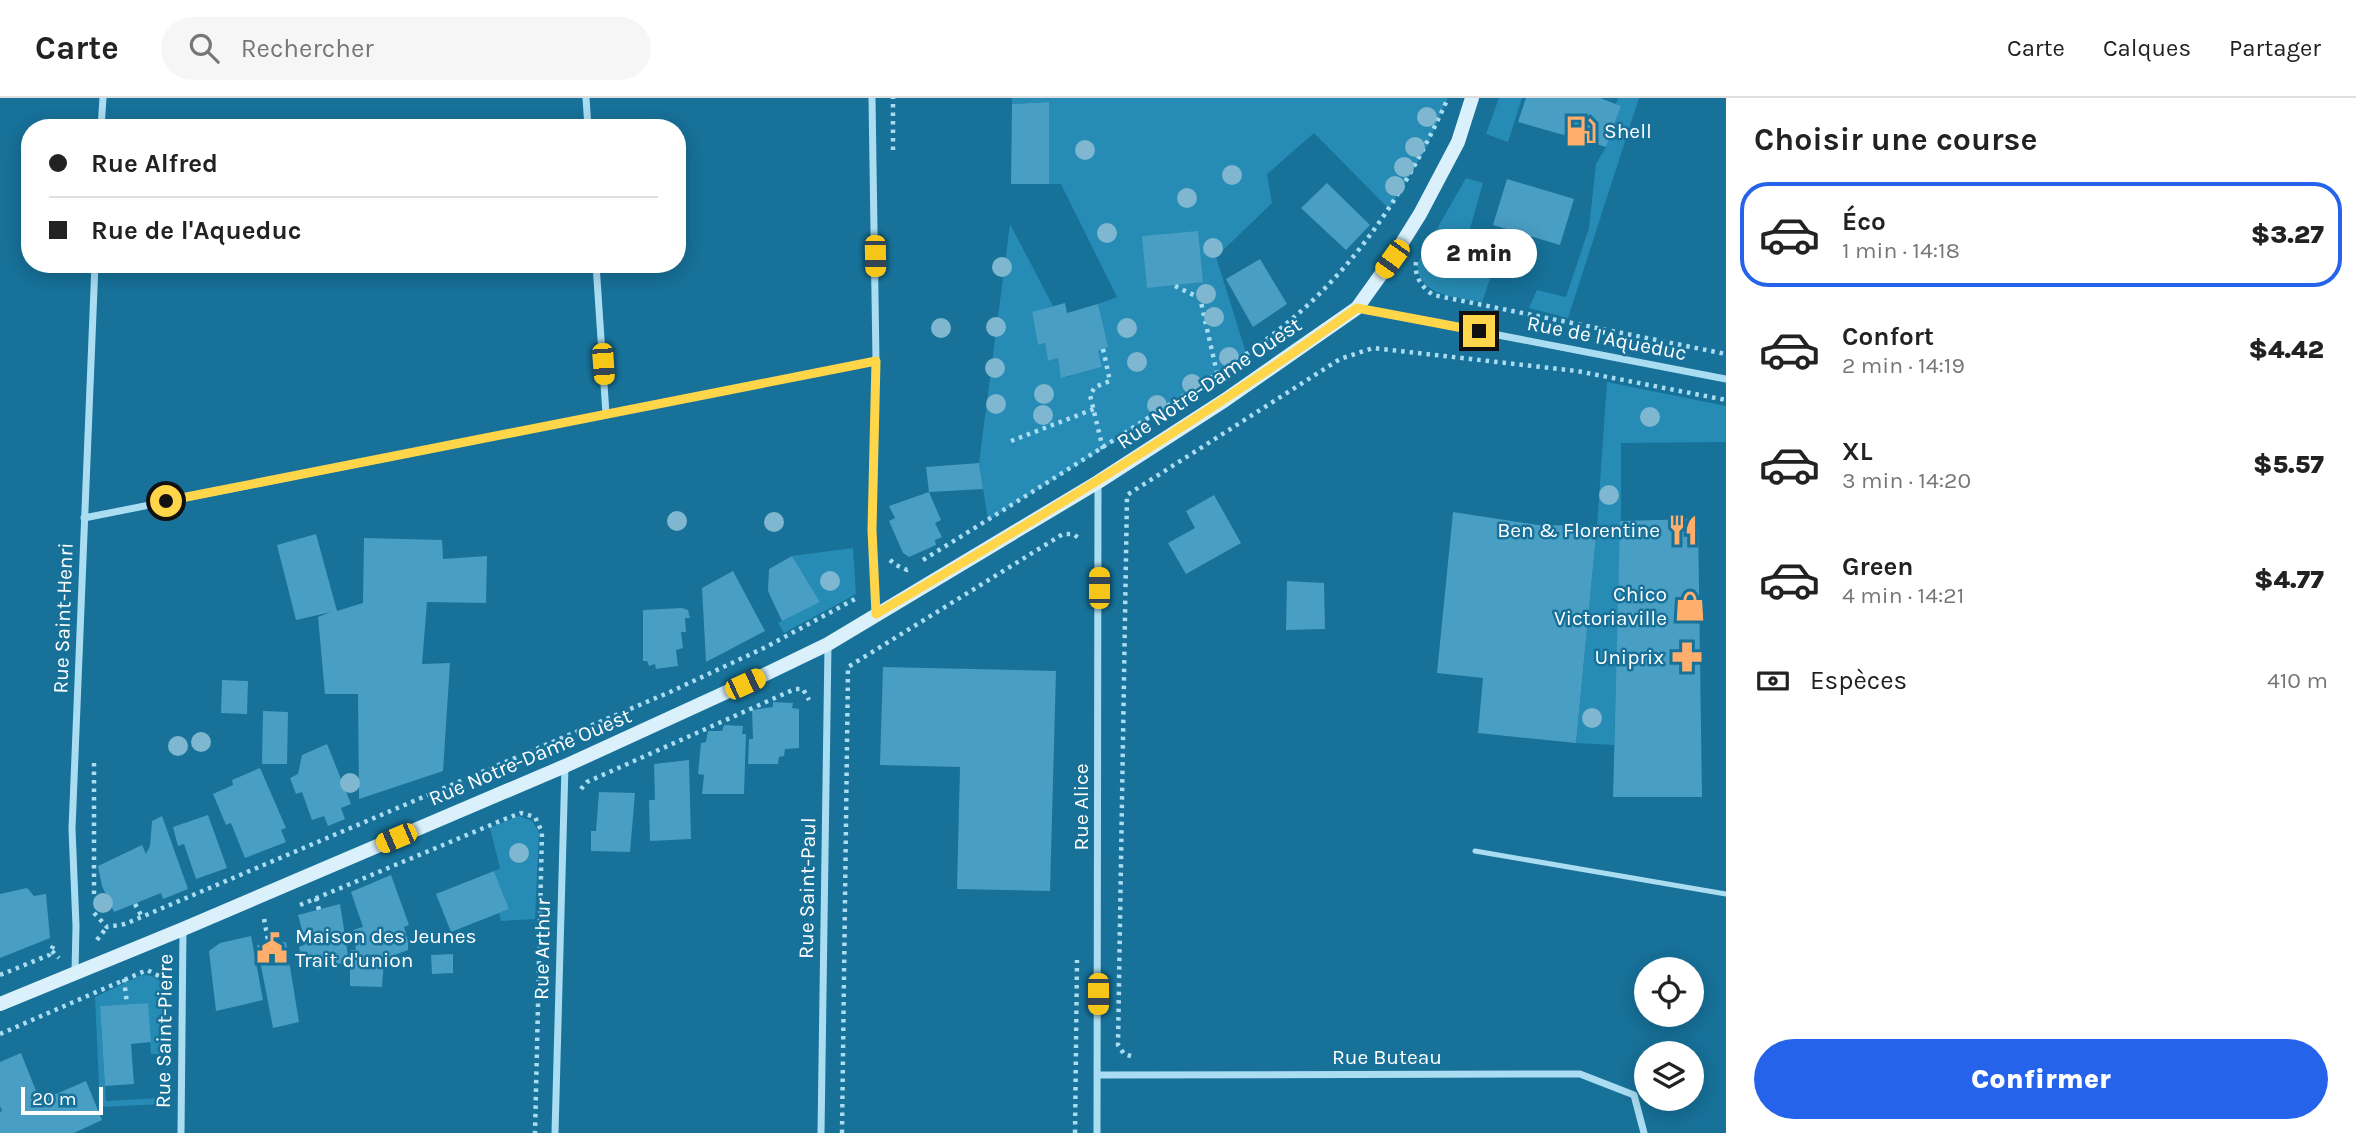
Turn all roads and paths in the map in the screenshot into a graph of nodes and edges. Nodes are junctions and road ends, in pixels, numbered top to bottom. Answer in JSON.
{"nodes":[{"id":1,"x":103,"y":98,"type":"edge"},
{"id":2,"x":586,"y":98,"type":"edge"},
{"id":3,"x":872,"y":98,"type":"edge"},
{"id":4,"x":1448,"y":98,"type":"edge"},
{"id":5,"x":1472,"y":98,"type":"edge"},
{"id":6,"x":102,"y":119,"type":"edge"},
{"id":7,"x":587,"y":119,"type":"edge"},
{"id":8,"x":95,"y":273,"type":"edge"},
{"id":9,"x":597,"y":273,"type":"edge"},
{"id":10,"x":1417,"y":277,"type":"dead end"},
{"id":11,"x":1175,"y":286,"type":"dead end"},
{"id":12,"x":1357,"y":308,"type":"junction"},
{"id":13,"x":1103,"y":349,"type":"dead end"},
{"id":14,"x":1726,"y":354,"type":"edge"},
{"id":15,"x":876,"y":361,"type":"junction"},
{"id":16,"x":1217,"y":373,"type":"junction"},
{"id":17,"x":1726,"y":379,"type":"edge"},
{"id":18,"x":1726,"y":400,"type":"edge"},
{"id":19,"x":1094,"y":409,"type":"junction"},
{"id":20,"x":606,"y":414,"type":"junction"},
{"id":21,"x":1010,"y":441,"type":"dead end"},
{"id":22,"x":1103,"y":449,"type":"junction"},
{"id":23,"x":1098,"y":482,"type":"junction"},
{"id":24,"x":84,"y":518,"type":"junction"},
{"id":25,"x":1077,"y":536,"type":"dead end"},
{"id":26,"x":896,"y":565,"type":"dead end"},
{"id":27,"x":876,"y":614,"type":"junction"},
{"id":28,"x":828,"y":644,"type":"junction"},
{"id":29,"x":803,"y":689,"type":"dead end"},
{"id":30,"x":565,"y":766,"type":"junction"},
{"id":31,"x":581,"y":788,"type":"dead end"},
{"id":32,"x":1475,"y":851,"type":"dead end"},
{"id":33,"x":369,"y":877,"type":"junction"},
{"id":34,"x":371,"y":883,"type":"dead end"},
{"id":35,"x":1726,"y":894,"type":"edge"},
{"id":36,"x":316,"y":898,"type":"junction"},
{"id":37,"x":135,"y":904,"type":"dead end"},
{"id":38,"x":295,"y":906,"type":"dead end"},
{"id":39,"x":319,"y":910,"type":"dead end"},
{"id":40,"x":94,"y":915,"type":"dead end"},
{"id":41,"x":274,"y":915,"type":"dead end"},
{"id":42,"x":142,"y":917,"type":"junction"},
{"id":43,"x":264,"y":919,"type":"junction"},
{"id":44,"x":253,"y":924,"type":"dead end"},
{"id":45,"x":183,"y":929,"type":"junction"},
{"id":46,"x":55,"y":942,"type":"dead end"},
{"id":47,"x":269,"y":945,"type":"dead end"},
{"id":48,"x":75,"y":973,"type":"junction"},
{"id":49,"x":0,"y":975,"type":"edge"},
{"id":50,"x":161,"y":977,"type":"dead end"},
{"id":51,"x":124,"y":979,"type":"junction"},
{"id":52,"x":0,"y":1004,"type":"edge"},
{"id":53,"x":127,"y":1004,"type":"dead end"},
{"id":54,"x":0,"y":1034,"type":"edge"},
{"id":55,"x":1134,"y":1056,"type":"dead end"},
{"id":56,"x":1097,"y":1075,"type":"junction"},
{"id":57,"x":181,"y":1133,"type":"edge"},
{"id":58,"x":535,"y":1133,"type":"edge"},
{"id":59,"x":555,"y":1133,"type":"edge"},
{"id":60,"x":821,"y":1133,"type":"edge"},
{"id":61,"x":842,"y":1133,"type":"edge"},
{"id":62,"x":1097,"y":1133,"type":"edge"},
{"id":63,"x":1644,"y":1133,"type":"edge"}],
"edges":[{"from":1,"to":6,"type":"street"},
{"from":2,"to":7,"type":"street"},
{"from":3,"to":15,"type":"street"},
{"from":4,"to":16,"type":"path","name":"Rue Notre-Dame Ouest"},
{"from":5,"to":12,"type":"street","name":"Rue Notre-Dame Ouest"},
{"from":8,"to":24,"type":"street","name":"Rue Saint-Henri"},
{"from":9,"to":20,"type":"street"},
{"from":10,"to":14,"type":"path","name":"Rue de l'Aqueduc"},
{"from":11,"to":16,"type":"path"},
{"from":12,"to":17,"type":"street","name":"Rue de l'Aqueduc"},
{"from":12,"to":23,"type":"street","name":"Rue Notre-Dame Ouest"},
{"from":13,"to":19,"type":"path"},
{"from":15,"to":20,"type":"street"},
{"from":15,"to":27,"type":"street"},
{"from":16,"to":22,"type":"path","name":"Rue Notre-Dame Ouest"},
{"from":18,"to":55,"type":"path","name":"Rue de l'Aqueduc"},
{"from":19,"to":21,"type":"path"},
{"from":19,"to":22,"type":"path"},
{"from":20,"to":24,"type":"street"},
{"from":22,"to":26,"type":"path","name":"Rue Notre-Dame Ouest"},
{"from":23,"to":27,"type":"street","name":"Rue Notre-Dame Ouest"},
{"from":23,"to":56,"type":"street","name":"Rue Alice"},
{"from":24,"to":48,"type":"street","name":"Rue Saint-Henri"},
{"from":25,"to":61,"type":"path"},
{"from":27,"to":28,"type":"street","name":"Rue Notre-Dame Ouest"},
{"from":27,"to":42,"type":"path","name":"Rue Notre-Dame Ouest"},
{"from":28,"to":30,"type":"street","name":"Rue Notre-Dame Ouest"},
{"from":28,"to":60,"type":"street","name":"Rue Saint-Paul"},
{"from":29,"to":31,"type":"path","name":"Rue Notre-Dame Ouest"},
{"from":30,"to":45,"type":"street","name":"Rue Notre-Dame Ouest"},
{"from":30,"to":59,"type":"street","name":"Rue Arthur"},
{"from":32,"to":35,"type":"lane"},
{"from":33,"to":34,"type":"path"},
{"from":33,"to":36,"type":"path"},
{"from":33,"to":58,"type":"path","name":"Rue Arthur"},
{"from":36,"to":38,"type":"path"},
{"from":36,"to":39,"type":"path"},
{"from":37,"to":42,"type":"path"},
{"from":40,"to":42,"type":"path","name":"Rue Notre-Dame Ouest"},
{"from":41,"to":43,"type":"path"},
{"from":43,"to":44,"type":"path"},
{"from":43,"to":47,"type":"path"},
{"from":45,"to":48,"type":"street","name":"Rue Notre-Dame Ouest"},
{"from":45,"to":57,"type":"street","name":"Rue Saint-Pierre"},
{"from":46,"to":49,"type":"path"},
{"from":48,"to":52,"type":"street","name":"Rue Notre-Dame Ouest"},
{"from":50,"to":51,"type":"path"},
{"from":51,"to":53,"type":"path"},
{"from":51,"to":54,"type":"path"},
{"from":56,"to":62,"type":"street","name":"Rue Alice"},
{"from":56,"to":63,"type":"street","name":"Rue Buteau"}]}
